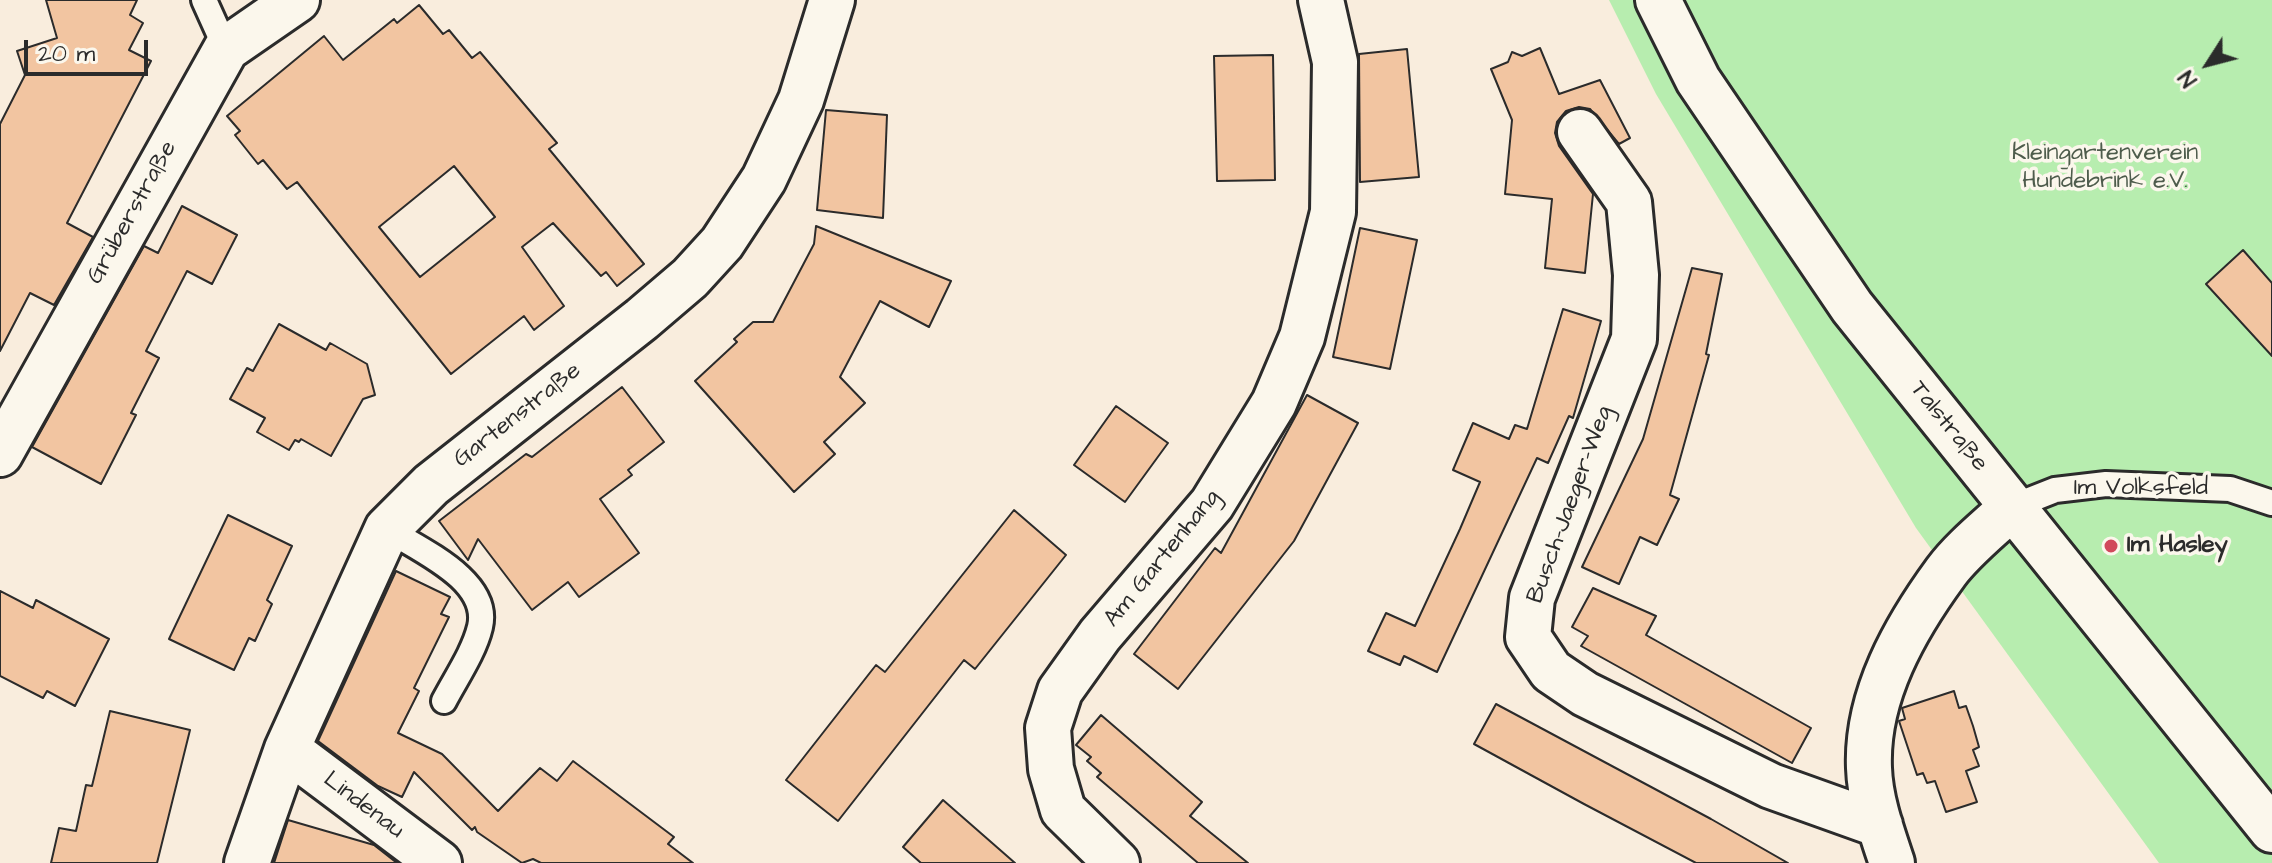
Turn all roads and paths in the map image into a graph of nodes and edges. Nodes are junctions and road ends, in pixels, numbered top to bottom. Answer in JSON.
{"nodes":[{"id":1,"x":204,"y":0,"type":"edge"},
{"id":2,"x":297,"y":0,"type":"edge"},
{"id":3,"x":832,"y":0,"type":"edge"},
{"id":4,"x":1321,"y":0,"type":"edge"},
{"id":5,"x":1658,"y":0,"type":"edge"},
{"id":6,"x":226,"y":49,"type":"junction"},
{"id":7,"x":1580,"y":132,"type":"dead end"},
{"id":8,"x":0,"y":454,"type":"edge"},
{"id":9,"x":2272,"y":503,"type":"edge"},
{"id":10,"x":2012,"y":507,"type":"junction"},
{"id":11,"x":387,"y":529,"type":"junction"},
{"id":12,"x":444,"y":701,"type":"dead end"},
{"id":13,"x":287,"y":749,"type":"junction"},
{"id":14,"x":2272,"y":830,"type":"edge"},
{"id":15,"x":1886,"y":844,"type":"edge"},
{"id":16,"x":247,"y":863,"type":"edge"},
{"id":17,"x":439,"y":863,"type":"edge"},
{"id":18,"x":1117,"y":863,"type":"edge"}],
"edges":[{"from":1,"to":6,"type":"lane"},
{"from":2,"to":6,"type":"street","name":"Grüberstraße"},
{"from":3,"to":11,"type":"street","name":"Gartenstraße"},
{"from":4,"to":18,"type":"street","name":"Am Gartenhang"},
{"from":5,"to":10,"type":"street","name":"Talstraße"},
{"from":6,"to":8,"type":"street","name":"Grüberstraße"},
{"from":7,"to":15,"type":"street","name":"Busch-Jaeger-Weg"},
{"from":9,"to":10,"type":"lane","name":"Im Volksfeld"},
{"from":10,"to":14,"type":"street","name":"Talstraße"},
{"from":10,"to":15,"type":"street"},
{"from":11,"to":12,"type":"lane"},
{"from":11,"to":13,"type":"street","name":"Gartenstraße"},
{"from":13,"to":16,"type":"street","name":"Gartenstraße"},
{"from":13,"to":17,"type":"street","name":"Lindenau"}]}
